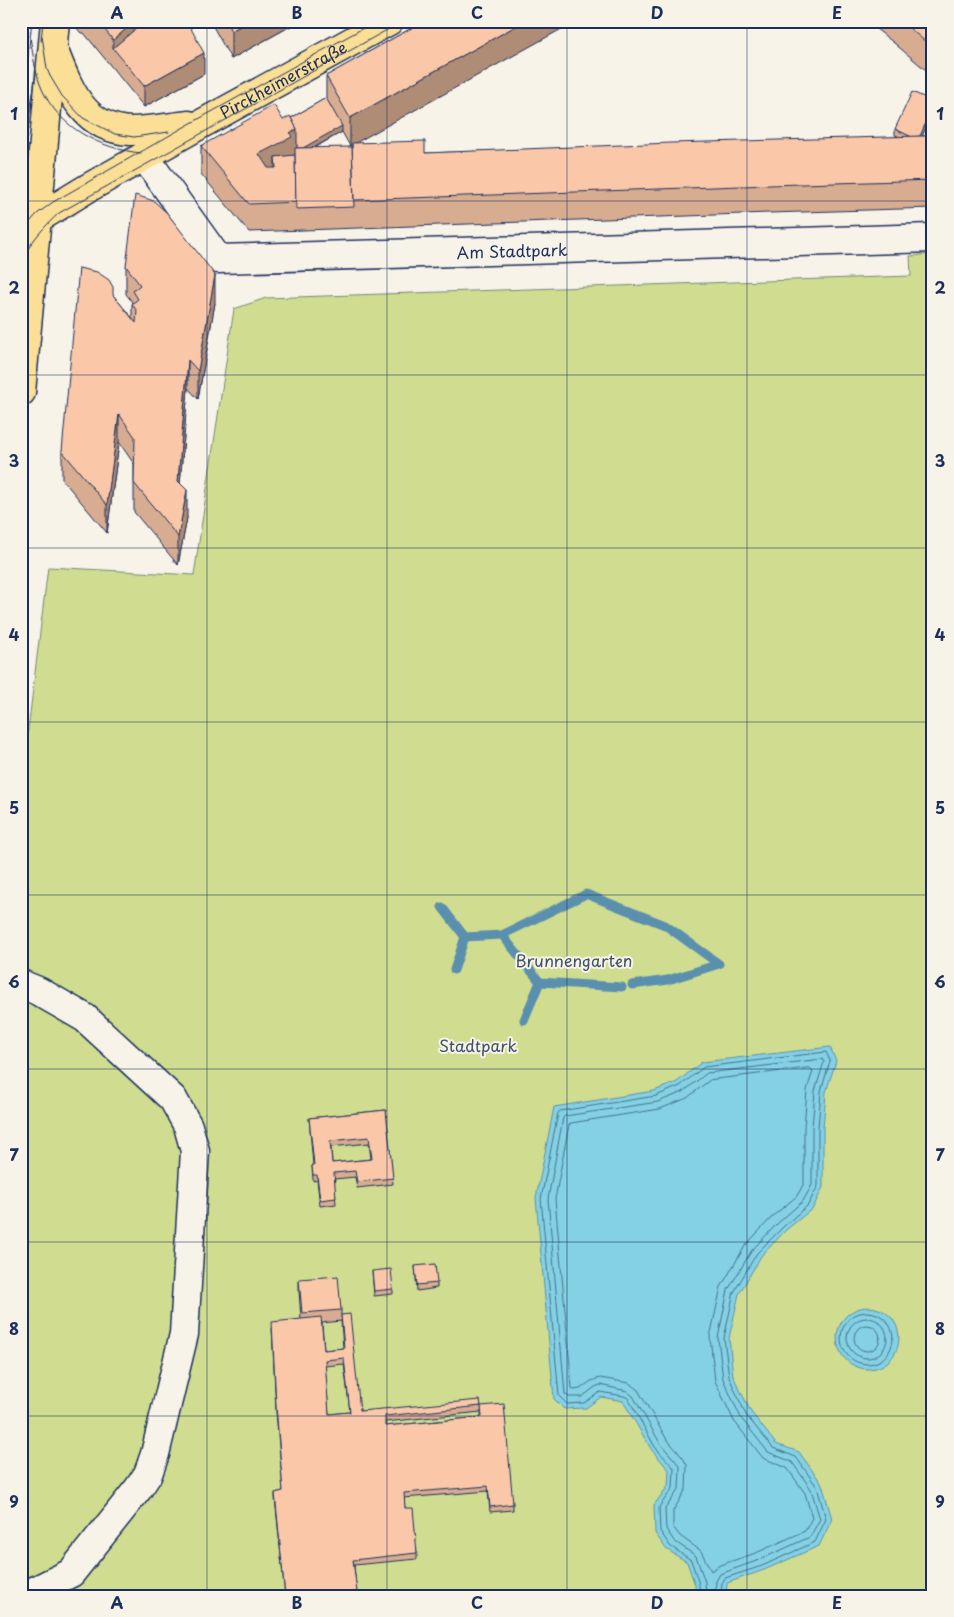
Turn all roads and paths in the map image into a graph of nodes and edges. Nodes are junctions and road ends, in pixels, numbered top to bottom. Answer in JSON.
{"nodes":[{"id":1,"x":389,"y":21,"type":"edge"},
{"id":2,"x":54,"y":34,"type":"edge"},
{"id":3,"x":203,"y":123,"type":"junction"},
{"id":4,"x":144,"y":156,"type":"junction"},
{"id":5,"x":26,"y":222,"type":"edge"},
{"id":6,"x":933,"y":238,"type":"edge"},
{"id":7,"x":21,"y":392,"type":"edge"},
{"id":8,"x":21,"y":984,"type":"edge"},
{"id":9,"x":21,"y":1595,"type":"edge"}],
"edges":[{"from":1,"to":3,"type":"main road","name":"Pirckheimerstraße"},
{"from":2,"to":3,"type":"main road","name":"Pirckheimerstraße"},
{"from":2,"to":5,"type":"main road"},
{"from":3,"to":4,"type":"main road","name":"Pirckheimerstraße"},
{"from":4,"to":5,"type":"main road","name":"Pirckheimerstraße"},
{"from":4,"to":6,"type":"street","name":"Am Stadtpark"},
{"from":5,"to":7,"type":"main road"},
{"from":8,"to":9,"type":"street"}]}
